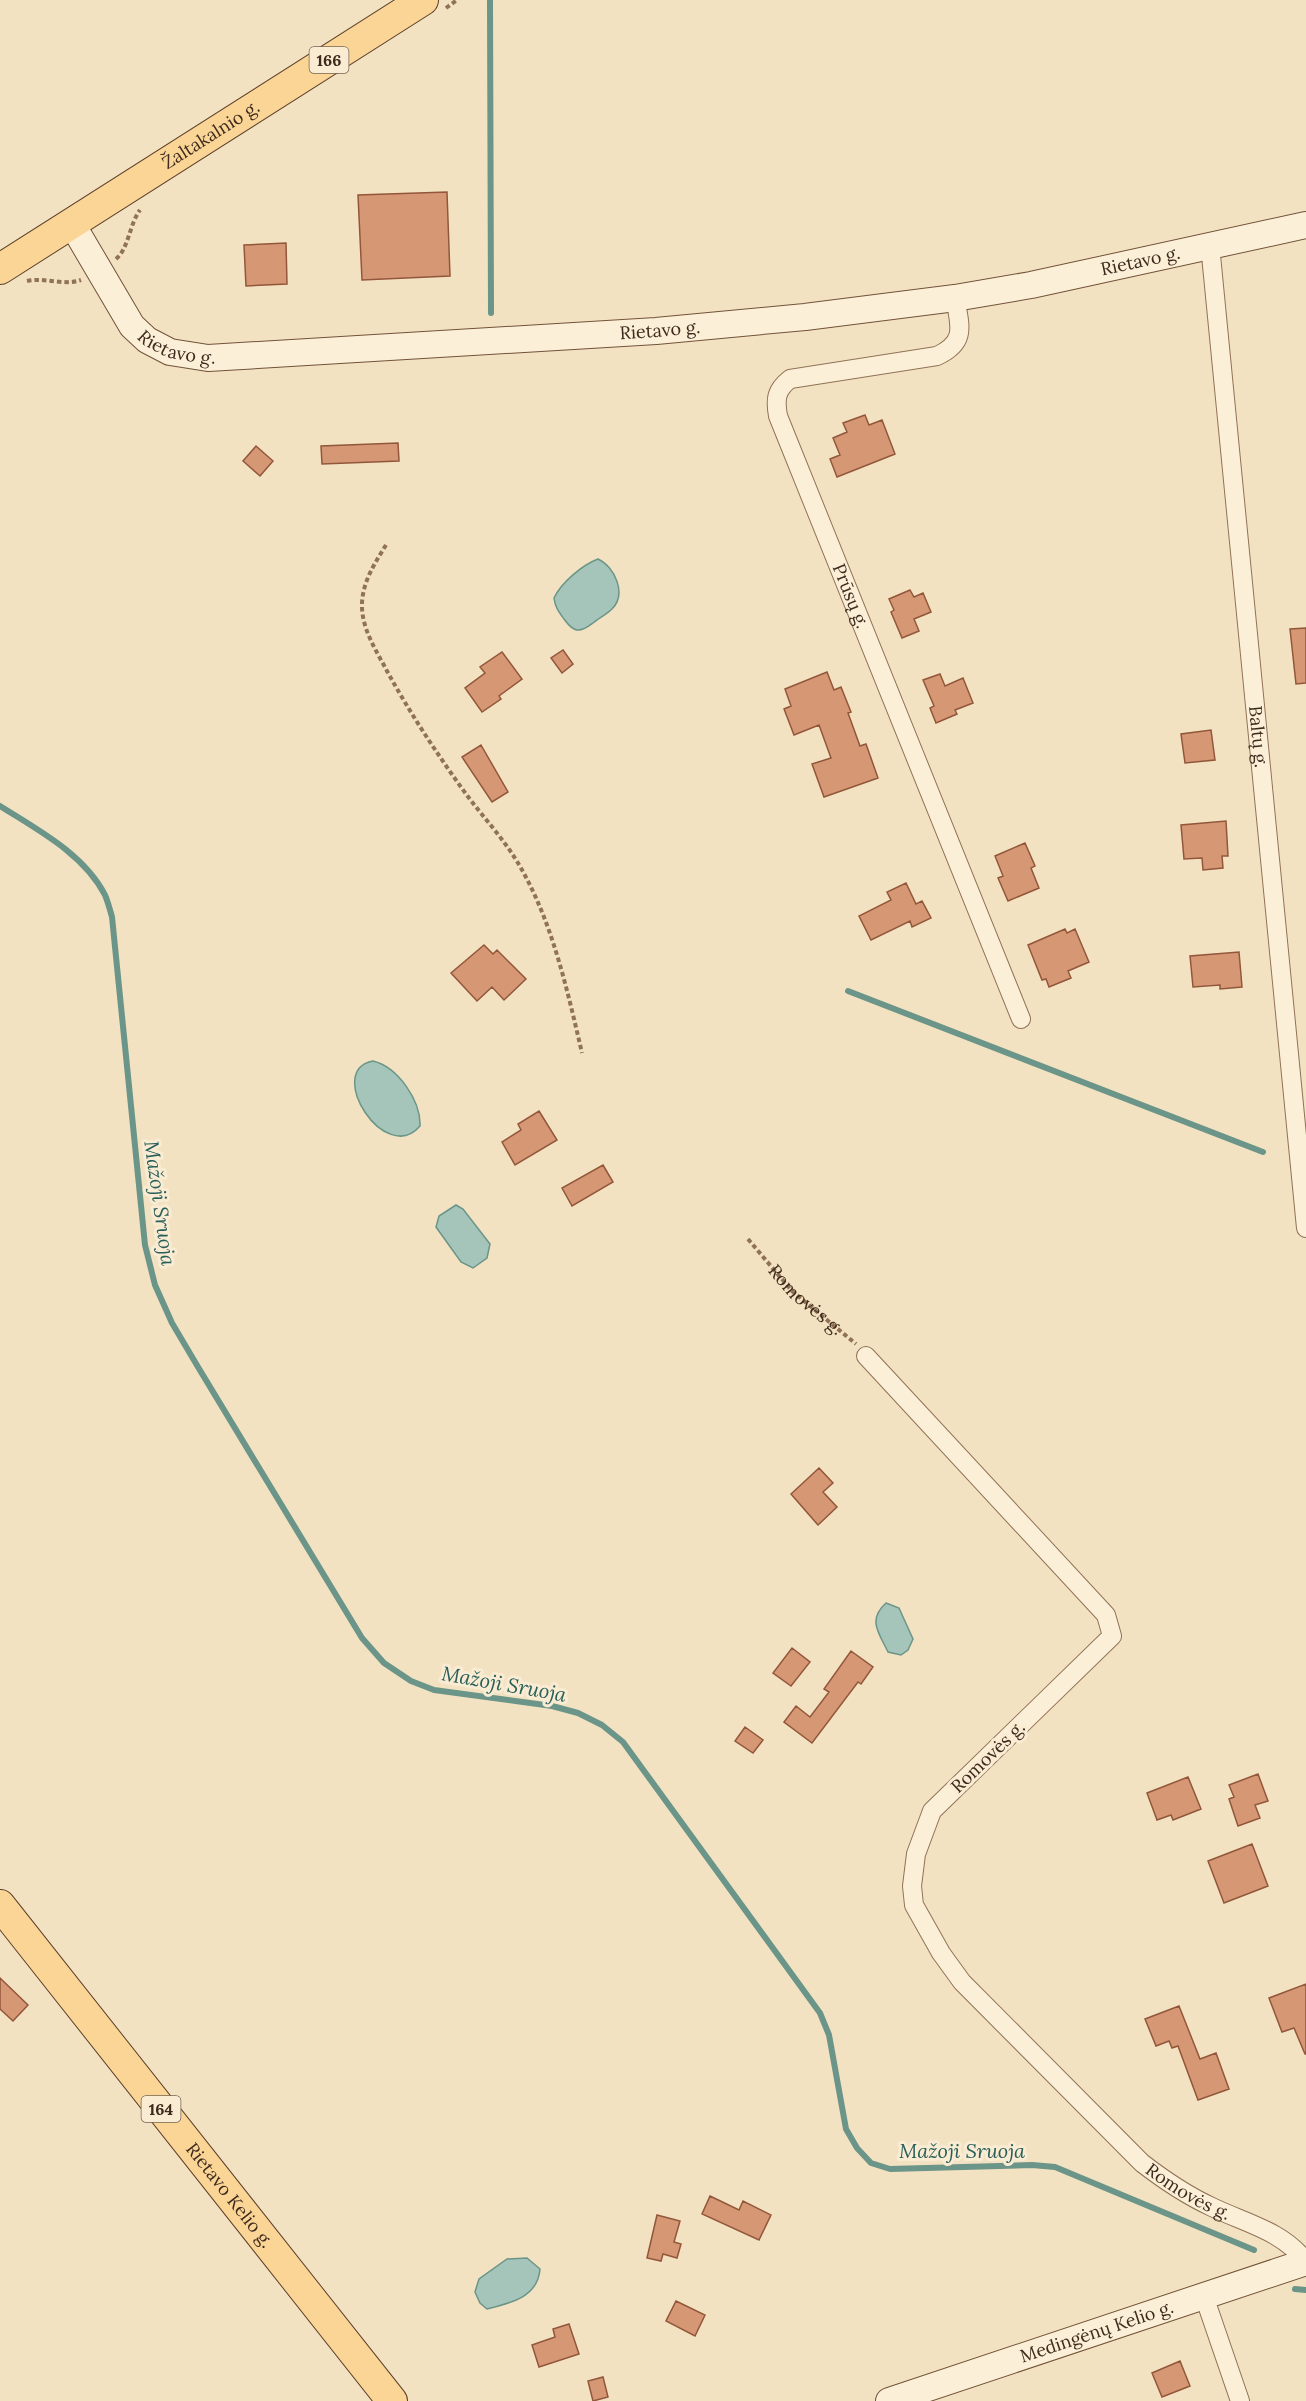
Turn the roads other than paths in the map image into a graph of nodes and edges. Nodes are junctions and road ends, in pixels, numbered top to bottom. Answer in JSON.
{"nodes":[{"id":1,"x":430,"y":6,"type":"edge"},
{"id":2,"x":72,"y":224,"type":"junction"},
{"id":3,"x":1306,"y":225,"type":"edge"},
{"id":4,"x":1210,"y":245,"type":"junction"},
{"id":5,"x":10,"y":277,"type":"edge"},
{"id":6,"x":955,"y":298,"type":"junction"},
{"id":7,"x":1022,"y":1019,"type":"dead end"},
{"id":8,"x":1306,"y":1228,"type":"edge"},
{"id":9,"x":866,"y":1356,"type":"road end"},
{"id":10,"x":0,"y":1905,"type":"edge"},
{"id":11,"x":1306,"y":2262,"type":"edge"},
{"id":12,"x":1204,"y":2296,"type":"junction"},
{"id":13,"x":392,"y":2401,"type":"edge"},
{"id":14,"x":889,"y":2401,"type":"edge"},
{"id":15,"x":1240,"y":2401,"type":"edge"}],
"edges":[{"from":1,"to":2,"type":"main road","name":"Žaltakalnio g.","number":"166"},
{"from":2,"to":5,"type":"main road","name":"Žaltakalnio g.","number":"166"},
{"from":2,"to":6,"type":"main road","name":"Rietavo g."},
{"from":3,"to":4,"type":"main road","name":"Rietavo g."},
{"from":4,"to":6,"type":"main road","name":"Rietavo g."},
{"from":4,"to":8,"type":"street","name":"Baltų g."},
{"from":6,"to":7,"type":"street","name":"Prūsų g."},
{"from":9,"to":11,"type":"street","name":"Romovės g."},
{"from":10,"to":13,"type":"main road","name":"Rietavo Kelio g.","number":"164"},
{"from":11,"to":12,"type":"main road","name":"Medingėnų Kelio g."},
{"from":12,"to":14,"type":"main road","name":"Medingėnų Kelio g."},
{"from":12,"to":15,"type":"street"}]}
